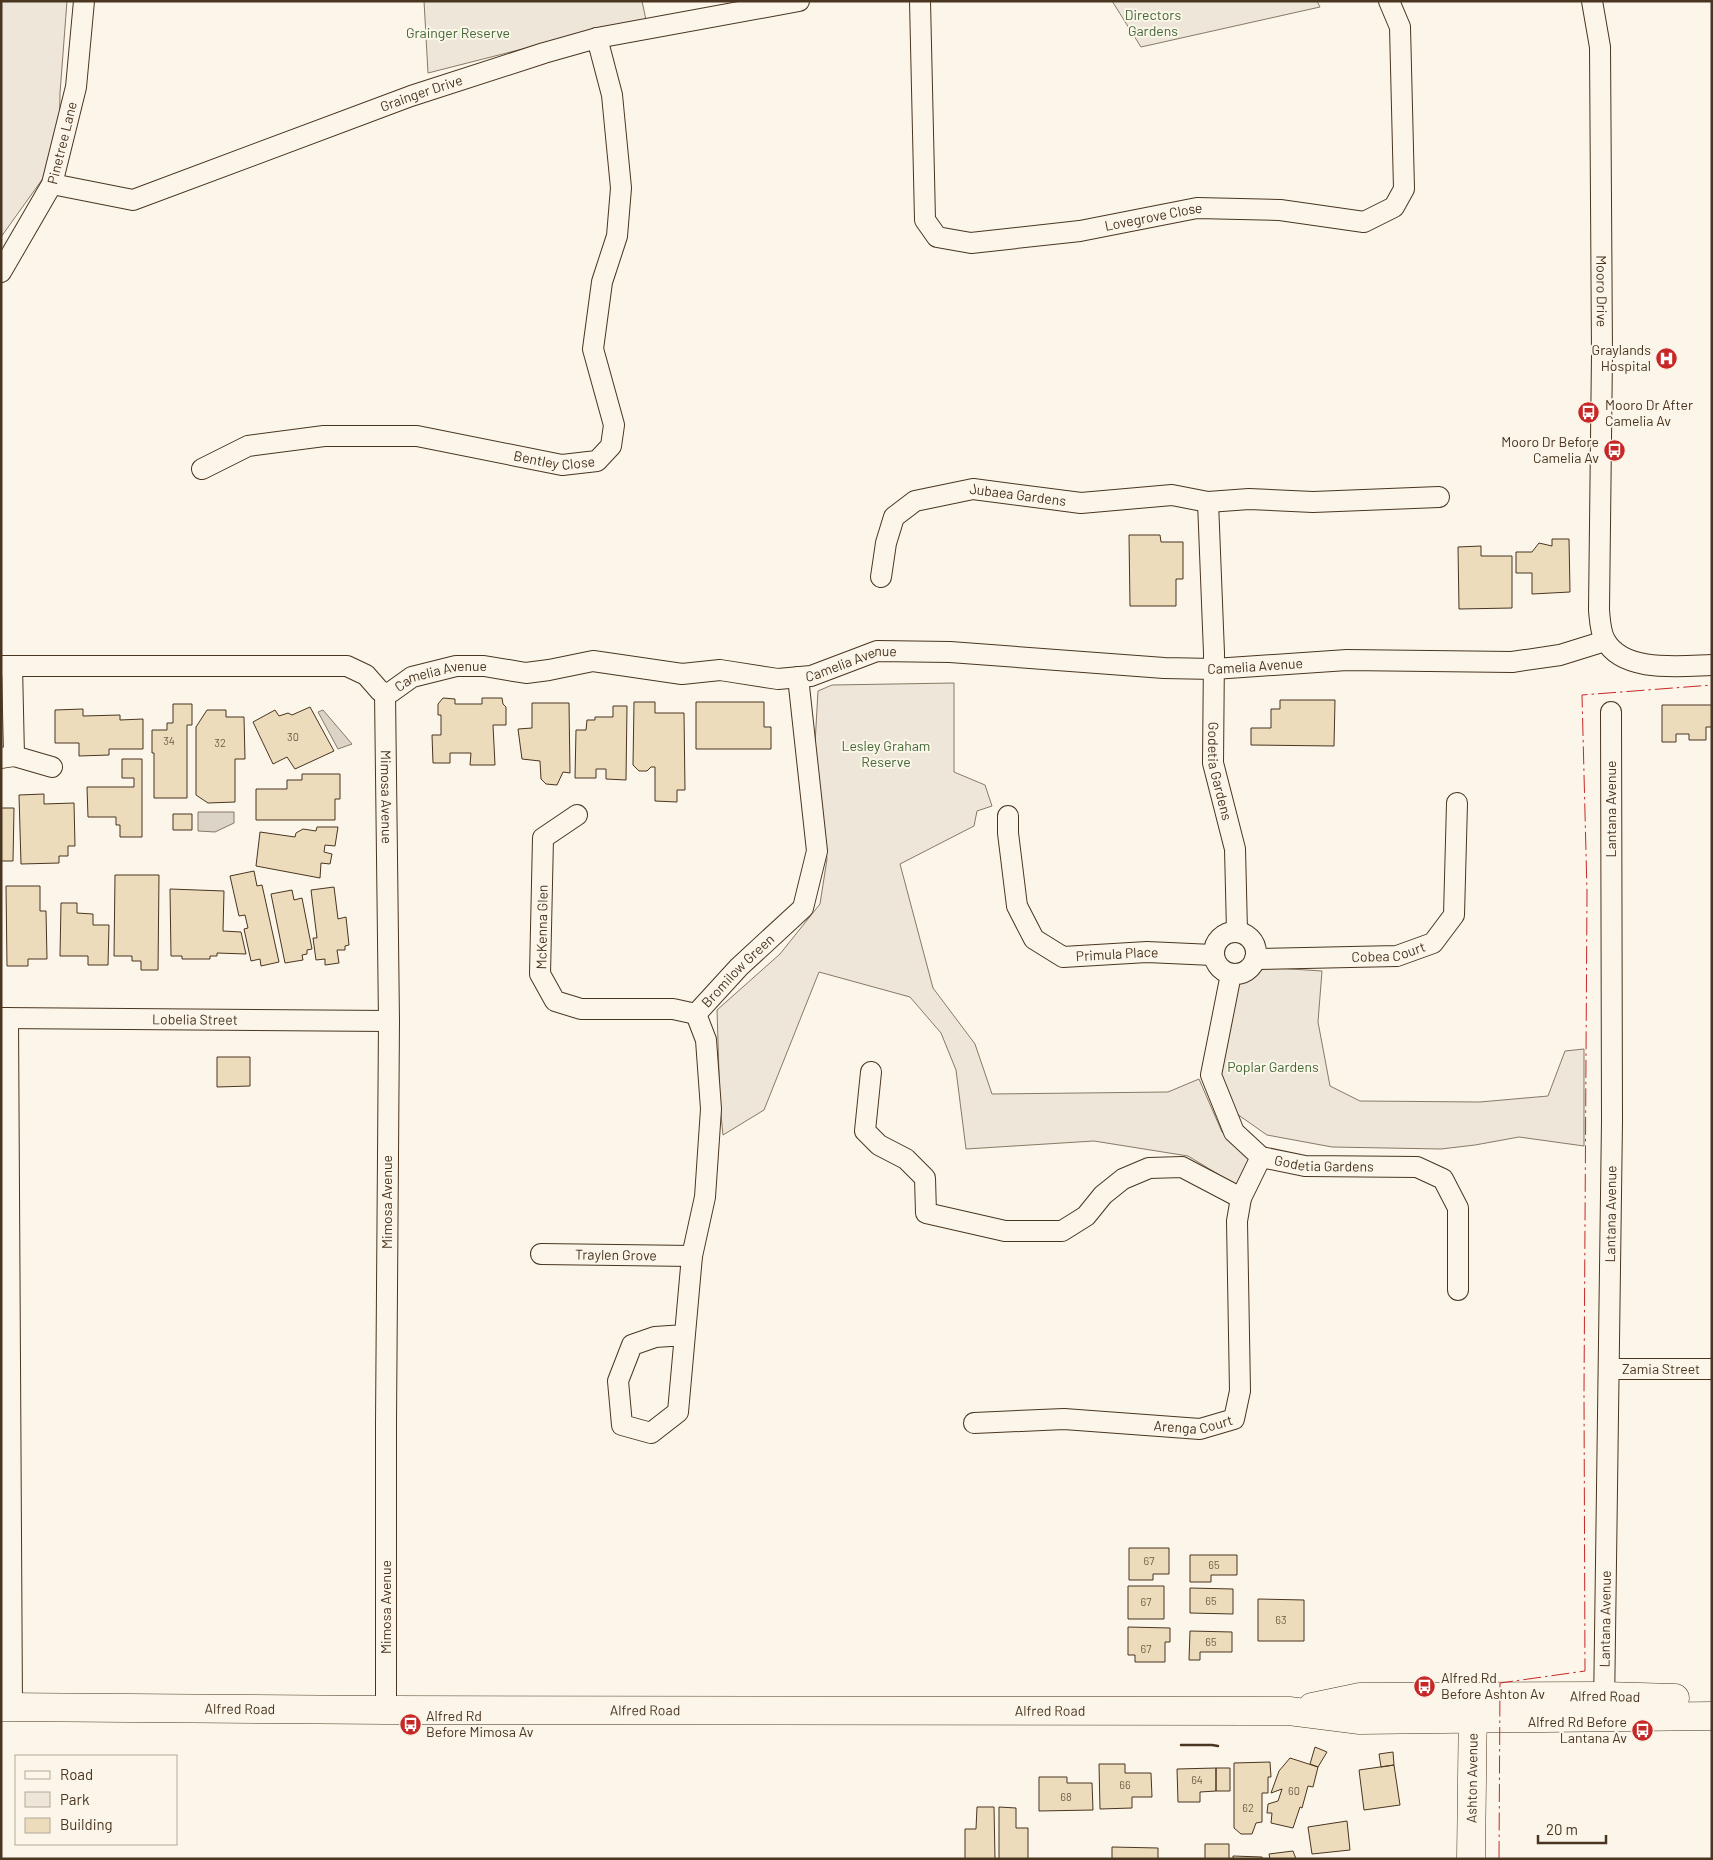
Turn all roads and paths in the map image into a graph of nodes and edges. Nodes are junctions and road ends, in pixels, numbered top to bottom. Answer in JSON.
{"nodes":[{"id":1,"x":84,"y":1,"type":"edge"},
{"id":2,"x":799,"y":1,"type":"edge"},
{"id":3,"x":920,"y":1,"type":"edge"},
{"id":4,"x":1389,"y":1,"type":"edge"},
{"id":5,"x":1592,"y":1,"type":"edge"},
{"id":6,"x":597,"y":38,"type":"junction"},
{"id":7,"x":52,"y":184,"type":"junction"},
{"id":8,"x":1,"y":272,"type":"edge"},
{"id":9,"x":202,"y":469,"type":"dead end"},
{"id":10,"x":1439,"y":497,"type":"dead end"},
{"id":11,"x":1208,"y":502,"type":"junction"},
{"id":12,"x":881,"y":577,"type":"dead end"},
{"id":13,"x":1605,"y":641,"type":"junction"},
{"id":14,"x":1712,"y":665,"type":"edge"},
{"id":15,"x":7,"y":666,"type":"edge"},
{"id":16,"x":1214,"y":669,"type":"junction"},
{"id":17,"x":798,"y":677,"type":"junction"},
{"id":18,"x":385,"y":693,"type":"junction"},
{"id":19,"x":1611,"y":712,"type":"dead end"},
{"id":20,"x":7,"y":757,"type":"edge"},
{"id":21,"x":52,"y":767,"type":"dead end"},
{"id":22,"x":1457,"y":803,"type":"dead end"},
{"id":23,"x":577,"y":816,"type":"dead end"},
{"id":24,"x":1008,"y":816,"type":"dead end"},
{"id":25,"x":1237,"y":931,"type":"junction"},
{"id":26,"x":1213,"y":955,"type":"junction"},
{"id":27,"x":1255,"y":959,"type":"junction"},
{"id":28,"x":1231,"y":974,"type":"junction"},
{"id":29,"x":696,"y":1014,"type":"junction"},
{"id":30,"x":5,"y":1018,"type":"edge"},
{"id":31,"x":388,"y":1021,"type":"junction"},
{"id":32,"x":871,"y":1072,"type":"dead end"},
{"id":33,"x":1261,"y":1157,"type":"junction"},
{"id":34,"x":1241,"y":1198,"type":"junction"},
{"id":35,"x":541,"y":1254,"type":"dead end"},
{"id":36,"x":692,"y":1256,"type":"junction"},
{"id":37,"x":1458,"y":1290,"type":"dead end"},
{"id":38,"x":685,"y":1335,"type":"junction"},
{"id":39,"x":1610,"y":1369,"type":"junction"},
{"id":40,"x":1712,"y":1369,"type":"edge"},
{"id":41,"x":974,"y":1424,"type":"dead end"},
{"id":42,"x":1712,"y":1698,"type":"edge"},
{"id":43,"x":1604,"y":1706,"type":"junction"},
{"id":44,"x":6,"y":1708,"type":"edge"},
{"id":45,"x":1472,"y":1708,"type":"junction"},
{"id":46,"x":386,"y":1710,"type":"junction"},
{"id":47,"x":1712,"y":1716,"type":"edge"},
{"id":48,"x":1471,"y":1859,"type":"edge"}],
"edges":[{"from":1,"to":7,"type":"street","name":"Pinetree Lane"},
{"from":2,"to":6,"type":"street","name":"Grainger Drive"},
{"from":3,"to":4,"type":"street","name":"Lovegrove Close"},
{"from":5,"to":13,"type":"street","name":"Mooro Drive"},
{"from":6,"to":7,"type":"street","name":"Grainger Drive"},
{"from":6,"to":9,"type":"street","name":"Bentley Close"},
{"from":7,"to":8,"type":"street","name":"Pinetree Lane"},
{"from":10,"to":11,"type":"street","name":"Jubaea Gardens"},
{"from":11,"to":12,"type":"street","name":"Jubaea Gardens"},
{"from":11,"to":16,"type":"street"},
{"from":13,"to":14,"type":"street"},
{"from":13,"to":16,"type":"street","name":"Camelia Avenue"},
{"from":15,"to":18,"type":"street","name":"Camelia Avenue"},
{"from":15,"to":20,"type":"street"},
{"from":16,"to":17,"type":"street","name":"Camelia Avenue"},
{"from":16,"to":25,"type":"street","name":"Godetia Gardens"},
{"from":17,"to":18,"type":"street","name":"Camelia Avenue"},
{"from":17,"to":29,"type":"street","name":"Bromilow Green"},
{"from":18,"to":31,"type":"street","name":"Mimosa Avenue"},
{"from":19,"to":39,"type":"street","name":"Lantana Avenue"},
{"from":20,"to":21,"type":"street"},
{"from":22,"to":27,"type":"street","name":"Cobea Court"},
{"from":23,"to":29,"type":"street","name":"McKenna Glen"},
{"from":24,"to":26,"type":"street","name":"Primula Place"},
{"from":25,"to":26,"type":"street"},
{"from":25,"to":27,"type":"street"},
{"from":26,"to":28,"type":"street"},
{"from":27,"to":28,"type":"street"},
{"from":28,"to":33,"type":"street","name":"Godetia Gardens"},
{"from":29,"to":36,"type":"street","name":"Bromilow Green"},
{"from":30,"to":31,"type":"street","name":"Lobelia Street"},
{"from":30,"to":44,"type":"street"},
{"from":31,"to":46,"type":"street","name":"Mimosa Avenue"},
{"from":32,"to":34,"type":"street"},
{"from":33,"to":34,"type":"street","name":"Arenga Court"},
{"from":33,"to":37,"type":"street","name":"Godetia Gardens"},
{"from":34,"to":41,"type":"street","name":"Arenga Court"},
{"from":35,"to":36,"type":"street","name":"Traylen Grove"},
{"from":36,"to":38,"type":"street","name":"Bromilow Green"},
{"from":38,"to":38,"type":"street","name":"Bromilow Green"},
{"from":39,"to":40,"type":"street","name":"Zamia Street"},
{"from":39,"to":43,"type":"street","name":"Lantana Avenue"},
{"from":42,"to":43,"type":"main road","name":"Alfred Road"},
{"from":43,"to":45,"type":"main road","name":"Alfred Road"},
{"from":43,"to":47,"type":"main road","name":"Alfred Road"},
{"from":44,"to":46,"type":"main road","name":"Alfred Road"},
{"from":45,"to":46,"type":"main road","name":"Alfred Road"},
{"from":45,"to":48,"type":"main road","name":"Ashton Avenue"}]}
